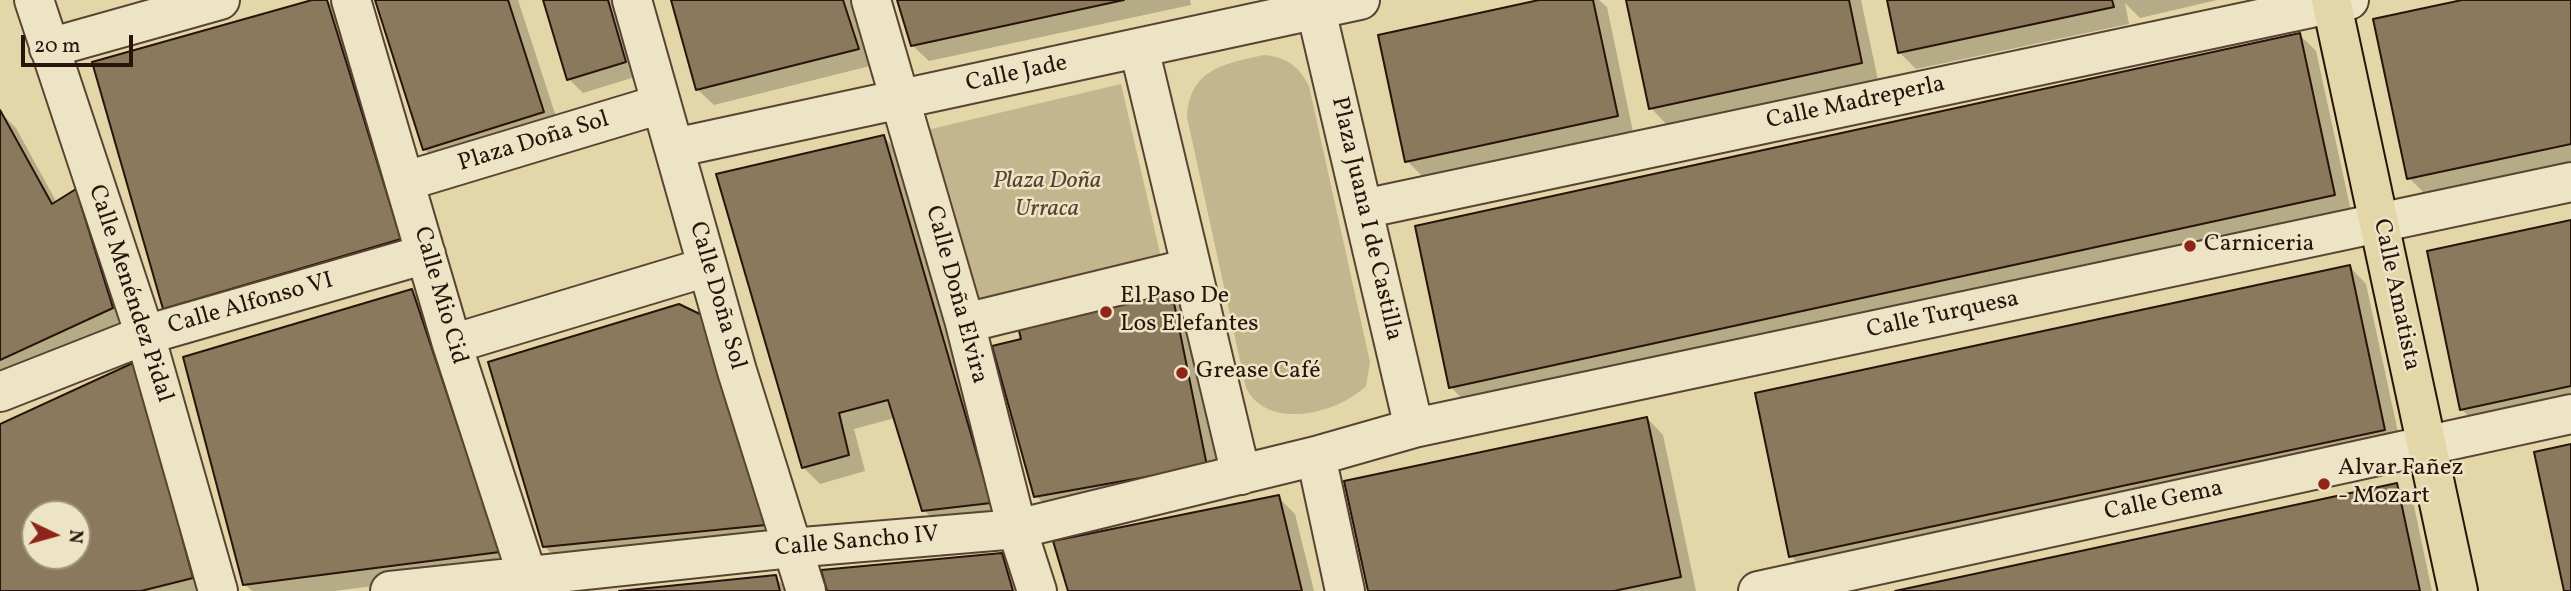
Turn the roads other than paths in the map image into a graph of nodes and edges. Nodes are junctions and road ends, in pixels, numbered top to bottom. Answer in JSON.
{"nodes":[{"id":1,"x":34,"y":0,"type":"edge"},
{"id":2,"x":220,"y":0,"type":"edge"},
{"id":3,"x":351,"y":0,"type":"edge"},
{"id":4,"x":632,"y":0,"type":"edge"},
{"id":5,"x":871,"y":0,"type":"edge"},
{"id":6,"x":1360,"y":0,"type":"edge"},
{"id":7,"x":2337,"y":1,"type":"edge"},
{"id":8,"x":1317,"y":10,"type":"junction"},
{"id":9,"x":1208,"y":16,"type":"edge"},
{"id":10,"x":49,"y":48,"type":"junction"},
{"id":11,"x":1139,"y":48,"type":"junction"},
{"id":12,"x":900,"y":101,"type":"junction"},
{"id":13,"x":661,"y":104,"type":"junction"},
{"id":14,"x":674,"y":148,"type":"junction"},
{"id":15,"x":406,"y":181,"type":"junction"},
{"id":16,"x":2571,"y":182,"type":"edge"},
{"id":17,"x":1363,"y":209,"type":"junction"},
{"id":18,"x":2379,"y":223,"type":"junction"},
{"id":19,"x":426,"y":254,"type":"junction"},
{"id":20,"x":707,"y":267,"type":"junction"},
{"id":21,"x":1191,"y":268,"type":"junction"},
{"id":22,"x":965,"y":323,"type":"junction"},
{"id":23,"x":145,"y":335,"type":"junction"},
{"id":24,"x":452,"y":344,"type":"junction"},
{"id":25,"x":0,"y":392,"type":"edge"},
{"id":26,"x":2571,"y":414,"type":"edge"},
{"id":27,"x":1414,"y":428,"type":"junction"},
{"id":28,"x":2427,"y":444,"type":"junction"},
{"id":29,"x":1316,"y":456,"type":"junction"},
{"id":30,"x":1241,"y":475,"type":"junction"},
{"id":31,"x":1017,"y":529,"type":"junction"},
{"id":32,"x":790,"y":548,"type":"junction"},
{"id":33,"x":529,"y":585,"type":"edge"},
{"id":34,"x":218,"y":591,"type":"edge"},
{"id":35,"x":390,"y":591,"type":"edge"},
{"id":36,"x":806,"y":591,"type":"edge"},
{"id":37,"x":1037,"y":591,"type":"edge"},
{"id":38,"x":1345,"y":591,"type":"edge"},
{"id":39,"x":1758,"y":591,"type":"edge"},
{"id":40,"x":2458,"y":591,"type":"edge"}],
"edges":[{"from":1,"to":10,"type":"street","name":"Calle Menéndez Pidal"},
{"from":2,"to":10,"type":"street"},
{"from":3,"to":15,"type":"street","name":"Calle Mio Cid"},
{"from":4,"to":13,"type":"street","name":"Calle Doña Sol"},
{"from":5,"to":12,"type":"street","name":"Calle Doña Elvira"},
{"from":6,"to":8,"type":"street","name":"Calle Jade"},
{"from":7,"to":17,"type":"street","name":"Calle Madreperla"},
{"from":7,"to":18,"type":"main road","name":"Calle Amatista"},
{"from":8,"to":9,"type":"street","name":"Calle Jade"},
{"from":8,"to":17,"type":"street","name":"Plaza Juana I de Castilla"},
{"from":9,"to":11,"type":"street","name":"Calle Jade"},
{"from":10,"to":23,"type":"street","name":"Calle Menéndez Pidal"},
{"from":11,"to":12,"type":"street","name":"Calle Jade"},
{"from":11,"to":21,"type":"street"},
{"from":12,"to":14,"type":"street","name":"Calle Jade"},
{"from":12,"to":22,"type":"street","name":"Calle Doña Elvira"},
{"from":13,"to":14,"type":"street","name":"Calle Doña Sol"},
{"from":13,"to":15,"type":"street","name":"Plaza Doña Sol"},
{"from":14,"to":20,"type":"street","name":"Calle Doña Sol"},
{"from":15,"to":19,"type":"street","name":"Calle Mio Cid"},
{"from":16,"to":18,"type":"street","name":"Calle Turquesa"},
{"from":17,"to":27,"type":"street","name":"Plaza Juana I de Castilla"},
{"from":18,"to":27,"type":"street","name":"Calle Turquesa"},
{"from":18,"to":28,"type":"main road","name":"Calle Amatista"},
{"from":19,"to":23,"type":"street","name":"Calle Alfonso VI"},
{"from":19,"to":24,"type":"street","name":"Calle Mio Cid"},
{"from":20,"to":24,"type":"street"},
{"from":20,"to":32,"type":"street","name":"Calle Doña Sol"},
{"from":21,"to":22,"type":"street"},
{"from":21,"to":30,"type":"street"},
{"from":22,"to":31,"type":"street","name":"Calle Doña Elvira"},
{"from":23,"to":25,"type":"street","name":"Calle Alfonso VI"},
{"from":23,"to":34,"type":"street","name":"Calle Menéndez Pidal"},
{"from":24,"to":33,"type":"street","name":"Calle Mio Cid"},
{"from":26,"to":28,"type":"street","name":"Calle Gema"},
{"from":27,"to":29,"type":"street","name":"Calle Turquesa"},
{"from":28,"to":39,"type":"street","name":"Calle Gema"},
{"from":28,"to":40,"type":"main road","name":"Calle Amatista"},
{"from":29,"to":30,"type":"street","name":"Calle Sancho IV"},
{"from":29,"to":38,"type":"street"},
{"from":30,"to":31,"type":"street","name":"Calle Sancho IV"},
{"from":31,"to":32,"type":"street","name":"Calle Sancho IV"},
{"from":31,"to":37,"type":"street","name":"Calle Doña Elvira"},
{"from":32,"to":33,"type":"street","name":"Calle Sancho IV"},
{"from":32,"to":36,"type":"street","name":"Calle Doña Sol"},
{"from":33,"to":35,"type":"street","name":"Calle Sancho IV"}]}
